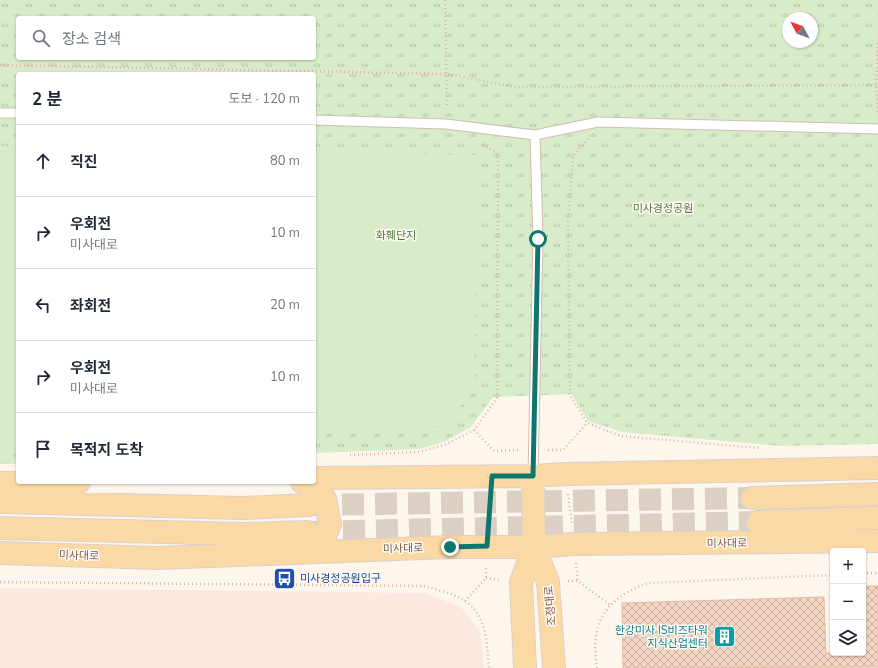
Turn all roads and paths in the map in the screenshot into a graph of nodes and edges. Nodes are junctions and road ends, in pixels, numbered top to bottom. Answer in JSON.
{"nodes":[{"id":1,"x":445,"y":0,"type":"edge"},
{"id":2,"x":878,"y":43,"type":"edge"},
{"id":3,"x":0,"y":65,"type":"edge"},
{"id":4,"x":447,"y":74,"type":"junction"},
{"id":5,"x":877,"y":85,"type":"edge"},
{"id":6,"x":447,"y":106,"type":"dead end"},
{"id":7,"x":878,"y":112,"type":"edge"},
{"id":8,"x":0,"y":113,"type":"edge"},
{"id":9,"x":16,"y":113,"type":"edge"},
{"id":10,"x":316,"y":120,"type":"edge"},
{"id":11,"x":878,"y":129,"type":"edge"},
{"id":12,"x":535,"y":134,"type":"junction"},
{"id":13,"x":588,"y":139,"type":"dead end"},
{"id":14,"x":482,"y":144,"type":"dead end"},
{"id":15,"x":587,"y":423,"type":"junction"},
{"id":16,"x":474,"y":430,"type":"junction"},
{"id":17,"x":767,"y":449,"type":"dead end"},
{"id":18,"x":344,"y":456,"type":"dead end"},
{"id":19,"x":878,"y":468,"type":"edge"},
{"id":20,"x":566,"y":474,"type":"junction"},
{"id":21,"x":492,"y":476,"type":"junction"},
{"id":22,"x":533,"y":476,"type":"junction"},
{"id":23,"x":316,"y":478,"type":"edge"},
{"id":24,"x":0,"y":484,"type":"edge"},
{"id":25,"x":16,"y":484,"type":"edge"},
{"id":26,"x":307,"y":484,"type":"edge"},
{"id":27,"x":878,"y":494,"type":"edge"},
{"id":28,"x":752,"y":498,"type":"tunnel mouth"},
{"id":29,"x":0,"y":502,"type":"edge"},
{"id":30,"x":310,"y":505,"type":"tunnel mouth"},
{"id":31,"x":878,"y":518,"type":"edge"},
{"id":32,"x":758,"y":522,"type":"tunnel mouth"},
{"id":33,"x":0,"y":528,"type":"edge"},
{"id":34,"x":878,"y":541,"type":"edge"},
{"id":35,"x":305,"y":542,"type":"junction"},
{"id":36,"x":574,"y":544,"type":"junction"},
{"id":37,"x":487,"y":546,"type":"junction"},
{"id":38,"x":534,"y":547,"type":"junction"},
{"id":39,"x":0,"y":553,"type":"edge"},
{"id":40,"x":866,"y":573,"type":"edge"},
{"id":41,"x":878,"y":573,"type":"edge"},
{"id":42,"x":830,"y":575,"type":"edge"},
{"id":43,"x":0,"y":582,"type":"edge"},
{"id":44,"x":466,"y":601,"type":"junction"},
{"id":45,"x":610,"y":605,"type":"junction"},
{"id":46,"x":489,"y":668,"type":"edge"},
{"id":47,"x":525,"y":668,"type":"edge"},
{"id":48,"x":554,"y":668,"type":"edge"},
{"id":49,"x":597,"y":668,"type":"edge"}],
"edges":[{"from":1,"to":4,"type":"path"},
{"from":2,"to":5,"type":"path"},
{"from":3,"to":4,"type":"path"},
{"from":4,"to":5,"type":"path"},
{"from":4,"to":6,"type":"path"},
{"from":5,"to":7,"type":"path"},
{"from":8,"to":9,"type":"lane"},
{"from":10,"to":12,"type":"lane"},
{"from":11,"to":12,"type":"lane"},
{"from":12,"to":22,"type":"lane"},
{"from":13,"to":15,"type":"path"},
{"from":14,"to":16,"type":"path"},
{"from":15,"to":17,"type":"path"},
{"from":15,"to":20,"type":"path"},
{"from":16,"to":18,"type":"path"},
{"from":16,"to":21,"type":"path"},
{"from":19,"to":20,"type":"main road"},
{"from":20,"to":22,"type":"main road"},
{"from":20,"to":36,"type":"path"},
{"from":21,"to":22,"type":"main road"},
{"from":21,"to":23,"type":"main road"},
{"from":21,"to":37,"type":"path"},
{"from":22,"to":38,"type":"main road","name":"조정대로"},
{"from":24,"to":25,"type":"main road"},
{"from":26,"to":35,"type":"main road"},
{"from":27,"to":28,"type":"main road"},
{"from":29,"to":30,"type":"main road"},
{"from":31,"to":32,"type":"main road"},
{"from":33,"to":35,"type":"main road","name":"미사대로"},
{"from":34,"to":36,"type":"main road","name":"미사대로"},
{"from":35,"to":37,"type":"main road","name":"미사대로"},
{"from":35,"to":39,"type":"main road","name":"미사대로"},
{"from":36,"to":38,"type":"main road","name":"미사대로"},
{"from":36,"to":45,"type":"path"},
{"from":37,"to":38,"type":"main road","name":"미사대로"},
{"from":37,"to":44,"type":"path"},
{"from":38,"to":47,"type":"main road","name":"조정대로"},
{"from":38,"to":48,"type":"main road","name":"조정대로"},
{"from":40,"to":41,"type":"path"},
{"from":42,"to":45,"type":"path"},
{"from":43,"to":44,"type":"path"},
{"from":44,"to":46,"type":"path"},
{"from":45,"to":49,"type":"path"}]}
